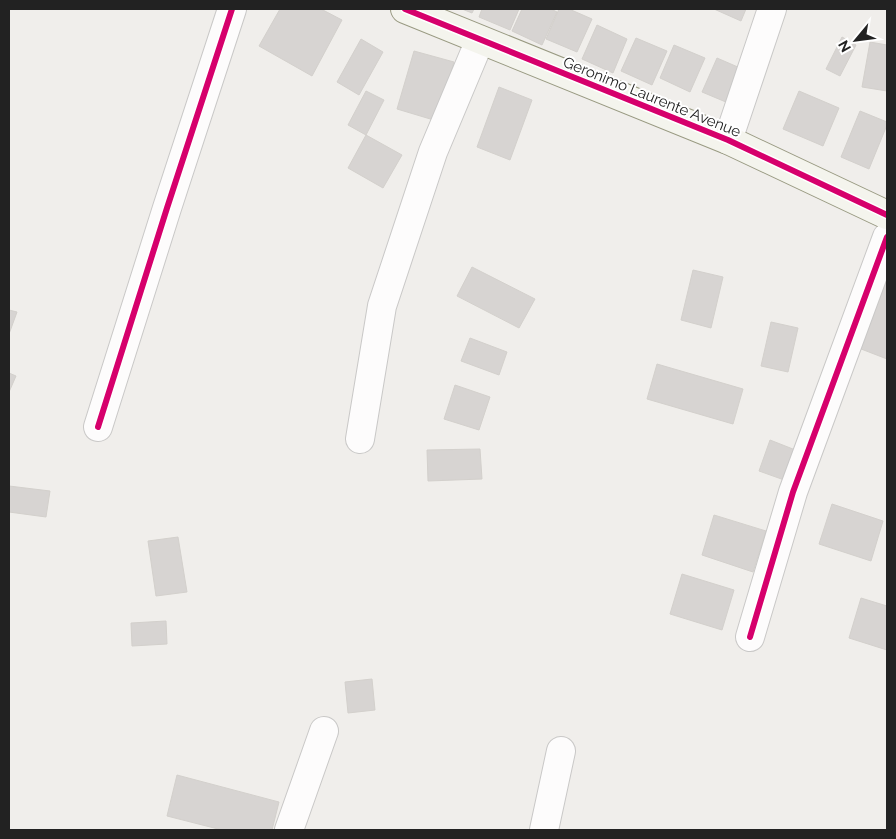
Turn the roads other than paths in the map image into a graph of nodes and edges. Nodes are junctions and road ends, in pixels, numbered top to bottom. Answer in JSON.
{"nodes":[{"id":1,"x":232,"y":9,"type":"edge"},
{"id":2,"x":405,"y":9,"type":"edge"},
{"id":3,"x":772,"y":9,"type":"edge"},
{"id":4,"x":480,"y":40,"type":"junction"},
{"id":5,"x":728,"y":140,"type":"junction"},
{"id":6,"x":887,"y":215,"type":"edge"},
{"id":7,"x":887,"y":237,"type":"edge"},
{"id":8,"x":98,"y":427,"type":"dead end"},
{"id":9,"x":360,"y":439,"type":"dead end"},
{"id":10,"x":750,"y":637,"type":"dead end"},
{"id":11,"x":324,"y":731,"type":"dead end"},
{"id":12,"x":561,"y":751,"type":"dead end"},
{"id":13,"x":289,"y":830,"type":"edge"},
{"id":14,"x":544,"y":830,"type":"edge"}],
"edges":[{"from":1,"to":8,"type":"street"},
{"from":2,"to":4,"type":"street","name":"Geronimo Laurente Avenue"},
{"from":3,"to":5,"type":"street"},
{"from":4,"to":5,"type":"street","name":"Geronimo Laurente Avenue"},
{"from":4,"to":9,"type":"street"},
{"from":5,"to":6,"type":"street","name":"Geronimo Laurente Avenue"},
{"from":7,"to":10,"type":"street"},
{"from":11,"to":13,"type":"street"},
{"from":12,"to":14,"type":"street"}]}
